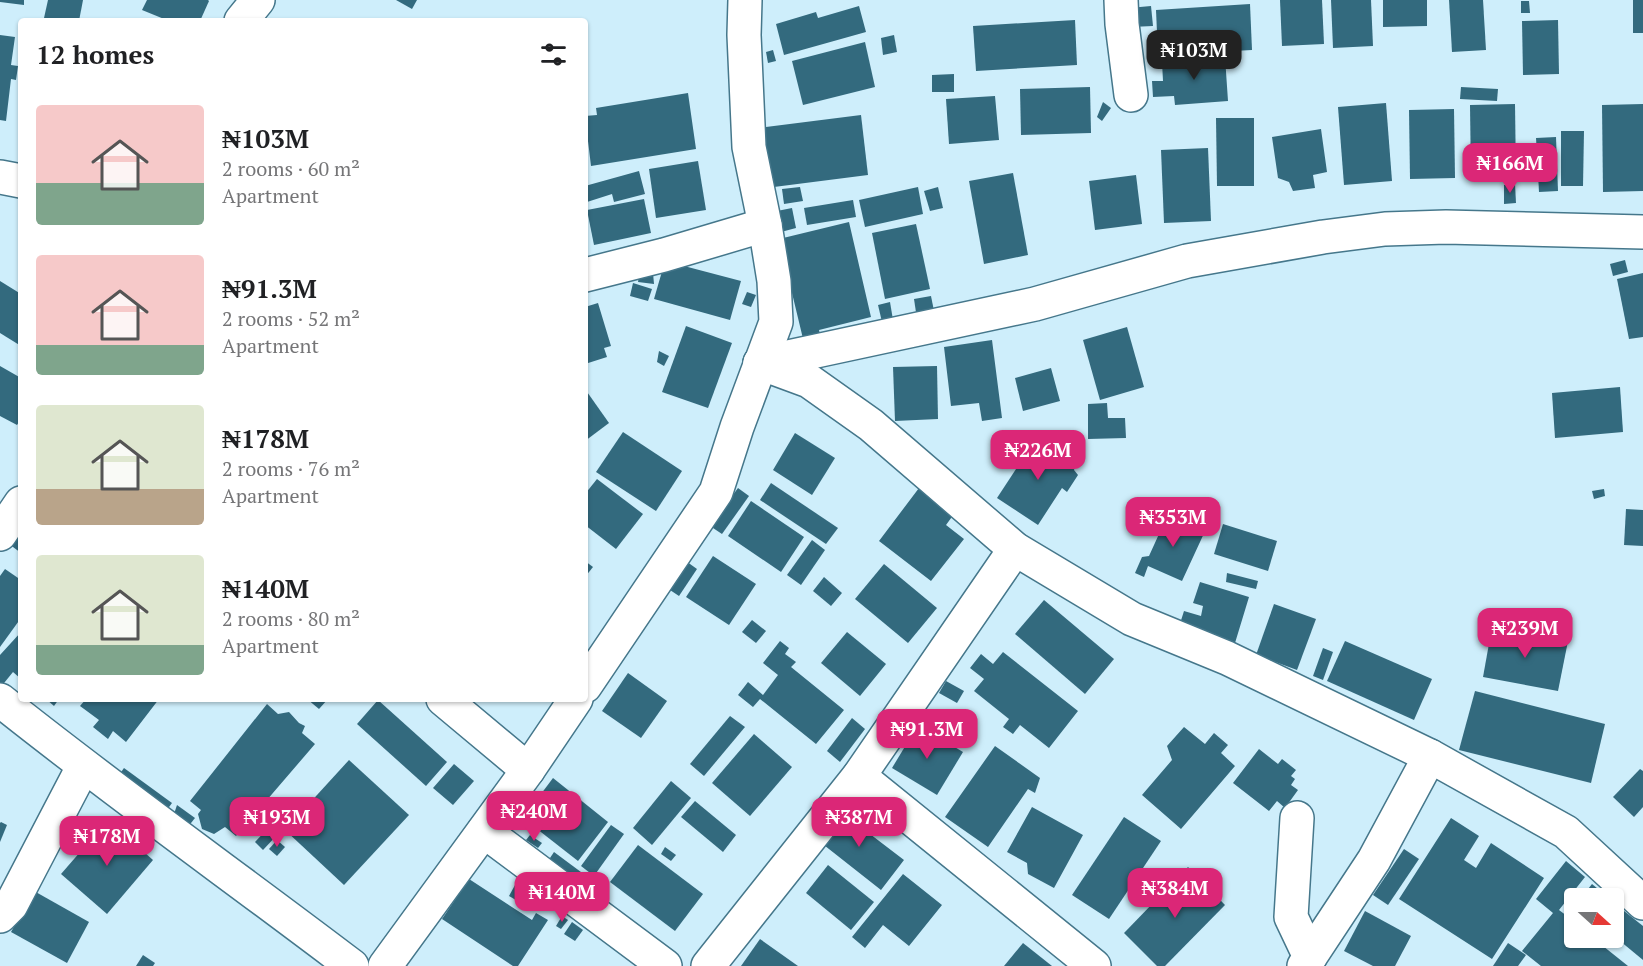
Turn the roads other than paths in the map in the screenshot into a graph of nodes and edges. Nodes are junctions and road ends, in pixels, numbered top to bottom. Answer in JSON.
{"nodes":[{"id":1,"x":258,"y":0,"type":"edge"},
{"id":2,"x":744,"y":0,"type":"edge"},
{"id":3,"x":1122,"y":0,"type":"edge"},
{"id":4,"x":243,"y":18,"type":"edge"},
{"id":5,"x":1131,"y":95,"type":"dead end"},
{"id":6,"x":0,"y":177,"type":"edge"},
{"id":7,"x":18,"y":180,"type":"edge"},
{"id":8,"x":765,"y":225,"type":"junction"},
{"id":9,"x":1643,"y":232,"type":"edge"},
{"id":10,"x":588,"y":274,"type":"edge"},
{"id":11,"x":760,"y":363,"type":"junction"},
{"id":12,"x":18,"y":507,"type":"edge"},
{"id":13,"x":0,"y":534,"type":"edge"},
{"id":14,"x":1016,"y":549,"type":"junction"},
{"id":15,"x":588,"y":682,"type":"edge"},
{"id":16,"x":0,"y":700,"type":"edge"},
{"id":17,"x":447,"y":702,"type":"edge"},
{"id":18,"x":574,"y":702,"type":"edge"},
{"id":19,"x":1430,"y":756,"type":"junction"},
{"id":20,"x":83,"y":766,"type":"junction"},
{"id":21,"x":528,"y":770,"type":"junction"},
{"id":22,"x":859,"y":776,"type":"junction"},
{"id":23,"x":1297,"y":818,"type":"dead end"},
{"id":24,"x":484,"y":831,"type":"junction"},
{"id":25,"x":1643,"y":903,"type":"edge"},
{"id":26,"x":0,"y":916,"type":"edge"},
{"id":27,"x":1307,"y":961,"type":"edge"},
{"id":28,"x":352,"y":966,"type":"edge"},
{"id":29,"x":385,"y":966,"type":"edge"},
{"id":30,"x":665,"y":966,"type":"edge"},
{"id":31,"x":708,"y":966,"type":"edge"},
{"id":32,"x":1094,"y":966,"type":"edge"}],
"edges":[{"from":1,"to":4,"type":"street"},
{"from":2,"to":8,"type":"street"},
{"from":3,"to":5,"type":"street"},
{"from":6,"to":7,"type":"street"},
{"from":8,"to":10,"type":"street"},
{"from":8,"to":11,"type":"street"},
{"from":9,"to":11,"type":"street"},
{"from":11,"to":14,"type":"street"},
{"from":11,"to":15,"type":"street"},
{"from":12,"to":13,"type":"street"},
{"from":14,"to":19,"type":"street"},
{"from":14,"to":22,"type":"street"},
{"from":16,"to":20,"type":"street"},
{"from":17,"to":21,"type":"street"},
{"from":18,"to":21,"type":"street"},
{"from":19,"to":25,"type":"street"},
{"from":19,"to":27,"type":"street"},
{"from":20,"to":26,"type":"street"},
{"from":20,"to":28,"type":"street"},
{"from":21,"to":24,"type":"street"},
{"from":22,"to":31,"type":"street"},
{"from":22,"to":32,"type":"street"},
{"from":23,"to":27,"type":"street"},
{"from":24,"to":29,"type":"street"},
{"from":24,"to":30,"type":"street"}]}
